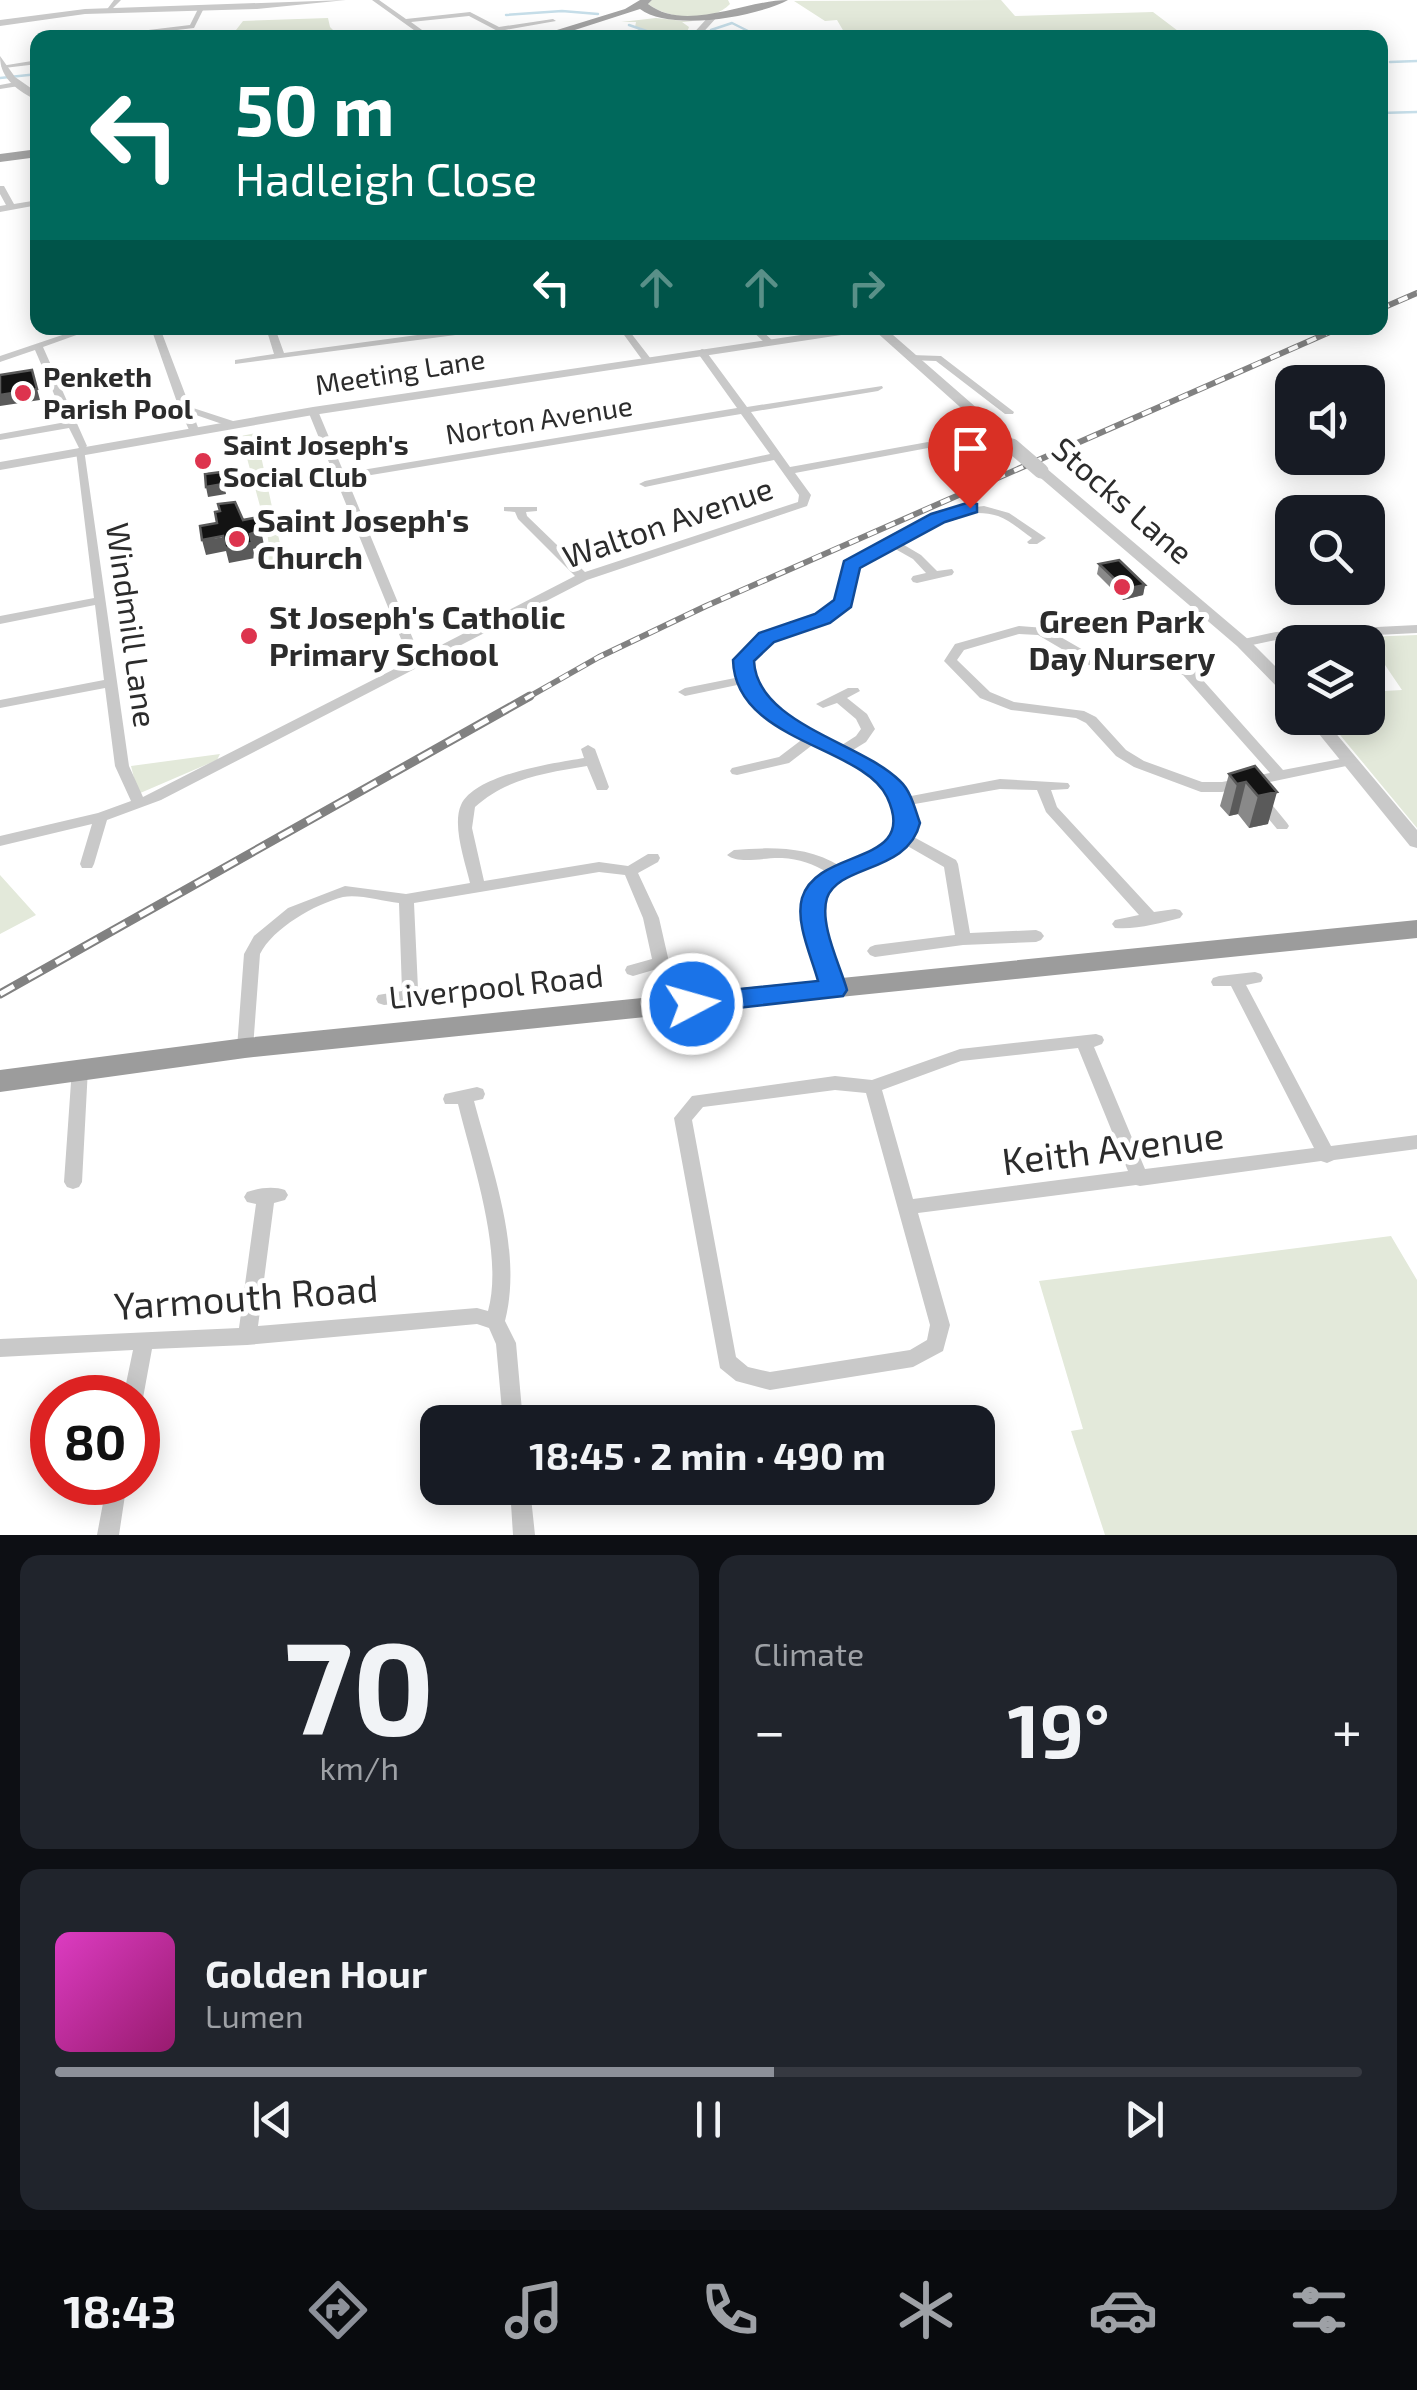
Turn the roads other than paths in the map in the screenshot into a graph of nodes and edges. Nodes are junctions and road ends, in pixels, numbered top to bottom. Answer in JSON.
{"nodes":[{"id":1,"x":118,"y":0,"type":"edge"},
{"id":2,"x":342,"y":0,"type":"edge"},
{"id":3,"x":376,"y":0,"type":"edge"},
{"id":4,"x":786,"y":0,"type":"edge"},
{"id":5,"x":644,"y":2,"type":"edge"},
{"id":6,"x":733,"y":4,"type":"edge"},
{"id":7,"x":200,"y":10,"type":"junction"},
{"id":8,"x":107,"y":12,"type":"junction"},
{"id":9,"x":714,"y":16,"type":"junction"},
{"id":10,"x":670,"y":17,"type":"junction"},
{"id":11,"x":684,"y":18,"type":"junction"},
{"id":12,"x":403,"y":21,"type":"junction"},
{"id":13,"x":0,"y":24,"type":"edge"},
{"id":14,"x":702,"y":25,"type":"junction"},
{"id":15,"x":551,"y":27,"type":"edge"},
{"id":16,"x":499,"y":28,"type":"junction"},
{"id":17,"x":163,"y":30,"type":"edge"},
{"id":18,"x":417,"y":30,"type":"edge"},
{"id":19,"x":502,"y":30,"type":"edge"},
{"id":20,"x":560,"y":30,"type":"edge"},
{"id":21,"x":699,"y":30,"type":"edge"},
{"id":22,"x":11,"y":75,"type":"edge"},
{"id":23,"x":0,"y":86,"type":"edge"},
{"id":24,"x":30,"y":151,"type":"edge"},
{"id":25,"x":0,"y":155,"type":"edge"},
{"id":26,"x":1,"y":188,"type":"edge"},
{"id":27,"x":6,"y":208,"type":"edge"},
{"id":28,"x":73,"y":335,"type":"edge"},
{"id":29,"x":157,"y":335,"type":"edge"},
{"id":30,"x":272,"y":335,"type":"edge"},
{"id":31,"x":434,"y":335,"type":"edge"},
{"id":32,"x":628,"y":335,"type":"edge"},
{"id":33,"x":761,"y":335,"type":"edge"},
{"id":34,"x":818,"y":335,"type":"edge"},
{"id":35,"x":886,"y":335,"type":"edge"},
{"id":36,"x":768,"y":342,"type":"junction"},
{"id":37,"x":39,"y":348,"type":"junction"},
{"id":38,"x":702,"y":352,"type":"junction"},
{"id":39,"x":280,"y":356,"type":"junction"},
{"id":40,"x":0,"y":358,"type":"edge"},
{"id":41,"x":912,"y":358,"type":"junction"},
{"id":42,"x":646,"y":359,"type":"junction"},
{"id":43,"x":238,"y":362,"type":"dead end"},
{"id":44,"x":878,"y":388,"type":"dead end"},
{"id":45,"x":184,"y":408,"type":"junction"},
{"id":46,"x":744,"y":409,"type":"junction"},
{"id":47,"x":312,"y":411,"type":"junction"},
{"id":48,"x":1013,"y":413,"type":"dead end"},
{"id":49,"x":73,"y":424,"type":"junction"},
{"id":50,"x":232,"y":424,"type":"junction"},
{"id":51,"x":194,"y":430,"type":"junction"},
{"id":52,"x":0,"y":437,"type":"edge"},
{"id":53,"x":929,"y":446,"type":"dead end"},
{"id":54,"x":82,"y":449,"type":"junction"},
{"id":55,"x":776,"y":456,"type":"junction"},
{"id":56,"x":0,"y":466,"type":"edge"},
{"id":57,"x":787,"y":471,"type":"junction"},
{"id":58,"x":341,"y":478,"type":"junction"},
{"id":59,"x":645,"y":484,"type":"dead end"},
{"id":60,"x":520,"y":509,"type":"dead end"},
{"id":61,"x":892,"y":542,"type":"junction"},
{"id":62,"x":1033,"y":542,"type":"dead end"},
{"id":63,"x":948,"y":572,"type":"dead end"},
{"id":64,"x":934,"y":575,"type":"junction"},
{"id":65,"x":584,"y":578,"type":"junction"},
{"id":66,"x":917,"y":579,"type":"dead end"},
{"id":67,"x":98,"y":601,"type":"junction"},
{"id":68,"x":0,"y":620,"type":"edge"},
{"id":69,"x":1417,"y":629,"type":"edge"},
{"id":70,"x":1243,"y":644,"type":"junction"},
{"id":71,"x":418,"y":663,"type":"junction"},
{"id":72,"x":1275,"y":675,"type":"edge"},
{"id":73,"x":744,"y":680,"type":"junction"},
{"id":74,"x":111,"y":683,"type":"junction"},
{"id":75,"x":685,"y":692,"type":"dead end"},
{"id":76,"x":0,"y":704,"type":"edge"},
{"id":77,"x":823,"y":704,"type":"dead end"},
{"id":78,"x":1329,"y":735,"type":"edge"},
{"id":79,"x":812,"y":739,"type":"junction"},
{"id":80,"x":841,"y":752,"type":"junction"},
{"id":81,"x":1351,"y":761,"type":"junction"},
{"id":82,"x":737,"y":771,"type":"dead end"},
{"id":83,"x":1279,"y":775,"type":"junction"},
{"id":84,"x":1245,"y":782,"type":"junction"},
{"id":85,"x":602,"y":786,"type":"dead end"},
{"id":86,"x":1042,"y":786,"type":"junction"},
{"id":87,"x":1062,"y":786,"type":"dead end"},
{"id":88,"x":902,"y":802,"type":"junction"},
{"id":89,"x":139,"y":804,"type":"junction"},
{"id":90,"x":100,"y":817,"type":"junction"},
{"id":91,"x":1282,"y":826,"type":"dead end"},
{"id":92,"x":904,"y":838,"type":"junction"},
{"id":93,"x":0,"y":841,"type":"edge"},
{"id":94,"x":1417,"y":842,"type":"edge"},
{"id":95,"x":733,"y":856,"type":"dead end"},
{"id":96,"x":653,"y":858,"type":"dead end"},
{"id":97,"x":86,"y":864,"type":"dead end"},
{"id":98,"x":630,"y":871,"type":"junction"},
{"id":99,"x":838,"y":872,"type":"junction"},
{"id":100,"x":478,"y":887,"type":"junction"},
{"id":101,"x":406,"y":900,"type":"junction"},
{"id":102,"x":1174,"y":914,"type":"dead end"},
{"id":103,"x":1152,"y":919,"type":"junction"},
{"id":104,"x":1120,"y":924,"type":"dead end"},
{"id":105,"x":1417,"y":929,"type":"edge"},
{"id":106,"x":1036,"y":936,"type":"dead end"},
{"id":107,"x":962,"y":939,"type":"junction"},
{"id":108,"x":875,"y":951,"type":"dead end"},
{"id":109,"x":634,"y":970,"type":"dead end"},
{"id":110,"x":1236,"y":980,"type":"dead end"},
{"id":111,"x":834,"y":990,"type":"junction"},
{"id":112,"x":450,"y":992,"type":"dead end"},
{"id":113,"x":410,"y":996,"type":"junction"},
{"id":114,"x":384,"y":999,"type":"dead end"},
{"id":115,"x":245,"y":1048,"type":"junction"},
{"id":116,"x":80,"y":1068,"type":"junction"},
{"id":117,"x":0,"y":1081,"type":"edge"},
{"id":118,"x":873,"y":1087,"type":"junction"},
{"id":119,"x":464,"y":1096,"type":"dead end"},
{"id":120,"x":1417,"y":1142,"type":"edge"},
{"id":121,"x":1328,"y":1156,"type":"junction"},
{"id":122,"x":1140,"y":1179,"type":"junction"},
{"id":123,"x":73,"y":1182,"type":"dead end"},
{"id":124,"x":266,"y":1196,"type":"dead end"},
{"id":125,"x":906,"y":1207,"type":"junction"},
{"id":126,"x":495,"y":1321,"type":"junction"},
{"id":127,"x":247,"y":1336,"type":"junction"},
{"id":128,"x":144,"y":1341,"type":"junction"},
{"id":129,"x":0,"y":1348,"type":"edge"},
{"id":130,"x":137,"y":1375,"type":"edge"},
{"id":131,"x":512,"y":1405,"type":"edge"},
{"id":132,"x":113,"y":1505,"type":"edge"},
{"id":133,"x":521,"y":1505,"type":"edge"},
{"id":134,"x":108,"y":1535,"type":"edge"},
{"id":135,"x":524,"y":1535,"type":"edge"}],
"edges":[{"from":1,"to":8,"type":"street"},
{"from":2,"to":7,"type":"street"},
{"from":3,"to":12,"type":"street"},
{"from":4,"to":6,"type":"main road"},
{"from":5,"to":10,"type":"main road"},
{"from":5,"to":20,"type":"main road"},
{"from":6,"to":9,"type":"main road"},
{"from":7,"to":8,"type":"street"},
{"from":7,"to":17,"type":"street"},
{"from":8,"to":13,"type":"street"},
{"from":9,"to":11,"type":"main road"},
{"from":9,"to":14,"type":"street"},
{"from":10,"to":11,"type":"main road"},
{"from":10,"to":15,"type":"main road"},
{"from":11,"to":14,"type":"street"},
{"from":12,"to":16,"type":"street"},
{"from":12,"to":18,"type":"street"},
{"from":14,"to":21,"type":"street"},
{"from":15,"to":16,"type":"street"},
{"from":16,"to":19,"type":"street"},
{"from":22,"to":23,"type":"street"},
{"from":24,"to":25,"type":"main road"},
{"from":26,"to":27,"type":"street"},
{"from":28,"to":37,"type":"street"},
{"from":29,"to":45,"type":"street"},
{"from":30,"to":39,"type":"street"},
{"from":31,"to":39,"type":"street"},
{"from":32,"to":42,"type":"street"},
{"from":33,"to":36,"type":"street"},
{"from":34,"to":36,"type":"street","name":"Meeting Lane"},
{"from":35,"to":41,"type":"street","name":"Stocks Lane"},
{"from":36,"to":38,"type":"street","name":"Meeting Lane"},
{"from":37,"to":40,"type":"street"},
{"from":37,"to":49,"type":"street"},
{"from":38,"to":42,"type":"street","name":"Meeting Lane"},
{"from":38,"to":46,"type":"street"},
{"from":39,"to":43,"type":"street"},
{"from":41,"to":48,"type":"street","name":"Stocks Lane"},
{"from":41,"to":70,"type":"street","name":"Stocks Lane","bridge":true},
{"from":42,"to":47,"type":"street","name":"Meeting Lane"},
{"from":44,"to":46,"type":"street"},
{"from":45,"to":50,"type":"street"},
{"from":45,"to":51,"type":"street"},
{"from":46,"to":55,"type":"street"},
{"from":46,"to":58,"type":"street","name":"Norton Avenue"},
{"from":47,"to":50,"type":"street","name":"Meeting Lane"},
{"from":47,"to":58,"type":"street"},
{"from":49,"to":52,"type":"street"},
{"from":49,"to":54,"type":"street"},
{"from":50,"to":51,"type":"street","name":"Meeting Lane"},
{"from":51,"to":54,"type":"street","name":"Meeting Lane"},
{"from":53,"to":57,"type":"street"},
{"from":54,"to":56,"type":"street","name":"Meeting Lane"},
{"from":54,"to":67,"type":"street","name":"Windmill Lane"},
{"from":55,"to":57,"type":"street"},
{"from":55,"to":59,"type":"street"},
{"from":57,"to":65,"type":"street","name":"Walton Avenue"},
{"from":58,"to":71,"type":"street"},
{"from":60,"to":65,"type":"street"},
{"from":61,"to":62,"type":"street"},
{"from":61,"to":64,"type":"street"},
{"from":61,"to":73,"type":"street"},
{"from":63,"to":64,"type":"street"},
{"from":64,"to":66,"type":"street"},
{"from":65,"to":71,"type":"street","name":"Walton Avenue"},
{"from":67,"to":68,"type":"street"},
{"from":67,"to":74,"type":"street","name":"Windmill Lane"},
{"from":69,"to":70,"type":"street"},
{"from":70,"to":72,"type":"street","name":"Stocks Lane"},
{"from":71,"to":89,"type":"street","name":"Walton Avenue"},
{"from":73,"to":75,"type":"street"},
{"from":73,"to":79,"type":"street"},
{"from":74,"to":76,"type":"street"},
{"from":74,"to":89,"type":"street","name":"Windmill Lane"},
{"from":77,"to":80,"type":"street"},
{"from":78,"to":81,"type":"street"},
{"from":79,"to":80,"type":"street"},
{"from":79,"to":82,"type":"street"},
{"from":80,"to":88,"type":"street"},
{"from":81,"to":83,"type":"street"},
{"from":81,"to":94,"type":"street"},
{"from":83,"to":84,"type":"street"},
{"from":83,"to":84,"type":"street"},
{"from":84,"to":91,"type":"street"},
{"from":85,"to":100,"type":"street"},
{"from":86,"to":87,"type":"street"},
{"from":86,"to":88,"type":"street"},
{"from":86,"to":103,"type":"street"},
{"from":88,"to":92,"type":"street"},
{"from":89,"to":90,"type":"street","name":"Walton Avenue"},
{"from":90,"to":93,"type":"street","name":"Walton Avenue"},
{"from":90,"to":97,"type":"street"},
{"from":92,"to":99,"type":"street"},
{"from":92,"to":107,"type":"street"},
{"from":95,"to":99,"type":"street"},
{"from":96,"to":98,"type":"street"},
{"from":98,"to":100,"type":"street"},
{"from":98,"to":109,"type":"street"},
{"from":99,"to":111,"type":"street"},
{"from":100,"to":101,"type":"street"},
{"from":101,"to":113,"type":"street"},
{"from":101,"to":115,"type":"street"},
{"from":102,"to":103,"type":"street"},
{"from":103,"to":104,"type":"street"},
{"from":105,"to":111,"type":"highway","name":"Liverpool Road"},
{"from":106,"to":107,"type":"street"},
{"from":107,"to":108,"type":"street"},
{"from":110,"to":121,"type":"street"},
{"from":111,"to":115,"type":"highway","name":"Liverpool Road"},
{"from":112,"to":113,"type":"street"},
{"from":113,"to":114,"type":"street"},
{"from":115,"to":116,"type":"highway","name":"Liverpool Road"},
{"from":116,"to":117,"type":"highway","name":"Liverpool Road"},
{"from":116,"to":123,"type":"street"},
{"from":118,"to":122,"type":"street"},
{"from":118,"to":125,"type":"street"},
{"from":118,"to":125,"type":"street"},
{"from":119,"to":126,"type":"street"},
{"from":120,"to":121,"type":"street","name":"Keith Avenue"},
{"from":121,"to":122,"type":"street","name":"Keith Avenue"},
{"from":122,"to":125,"type":"street","name":"Keith Avenue"},
{"from":124,"to":127,"type":"street"},
{"from":126,"to":127,"type":"street","name":"Yarmouth Road"},
{"from":126,"to":131,"type":"street"},
{"from":127,"to":128,"type":"street","name":"Yarmouth Road"},
{"from":128,"to":129,"type":"street","name":"Yarmouth Road"},
{"from":128,"to":130,"type":"street"},
{"from":132,"to":134,"type":"street"},
{"from":133,"to":135,"type":"street"}]}
